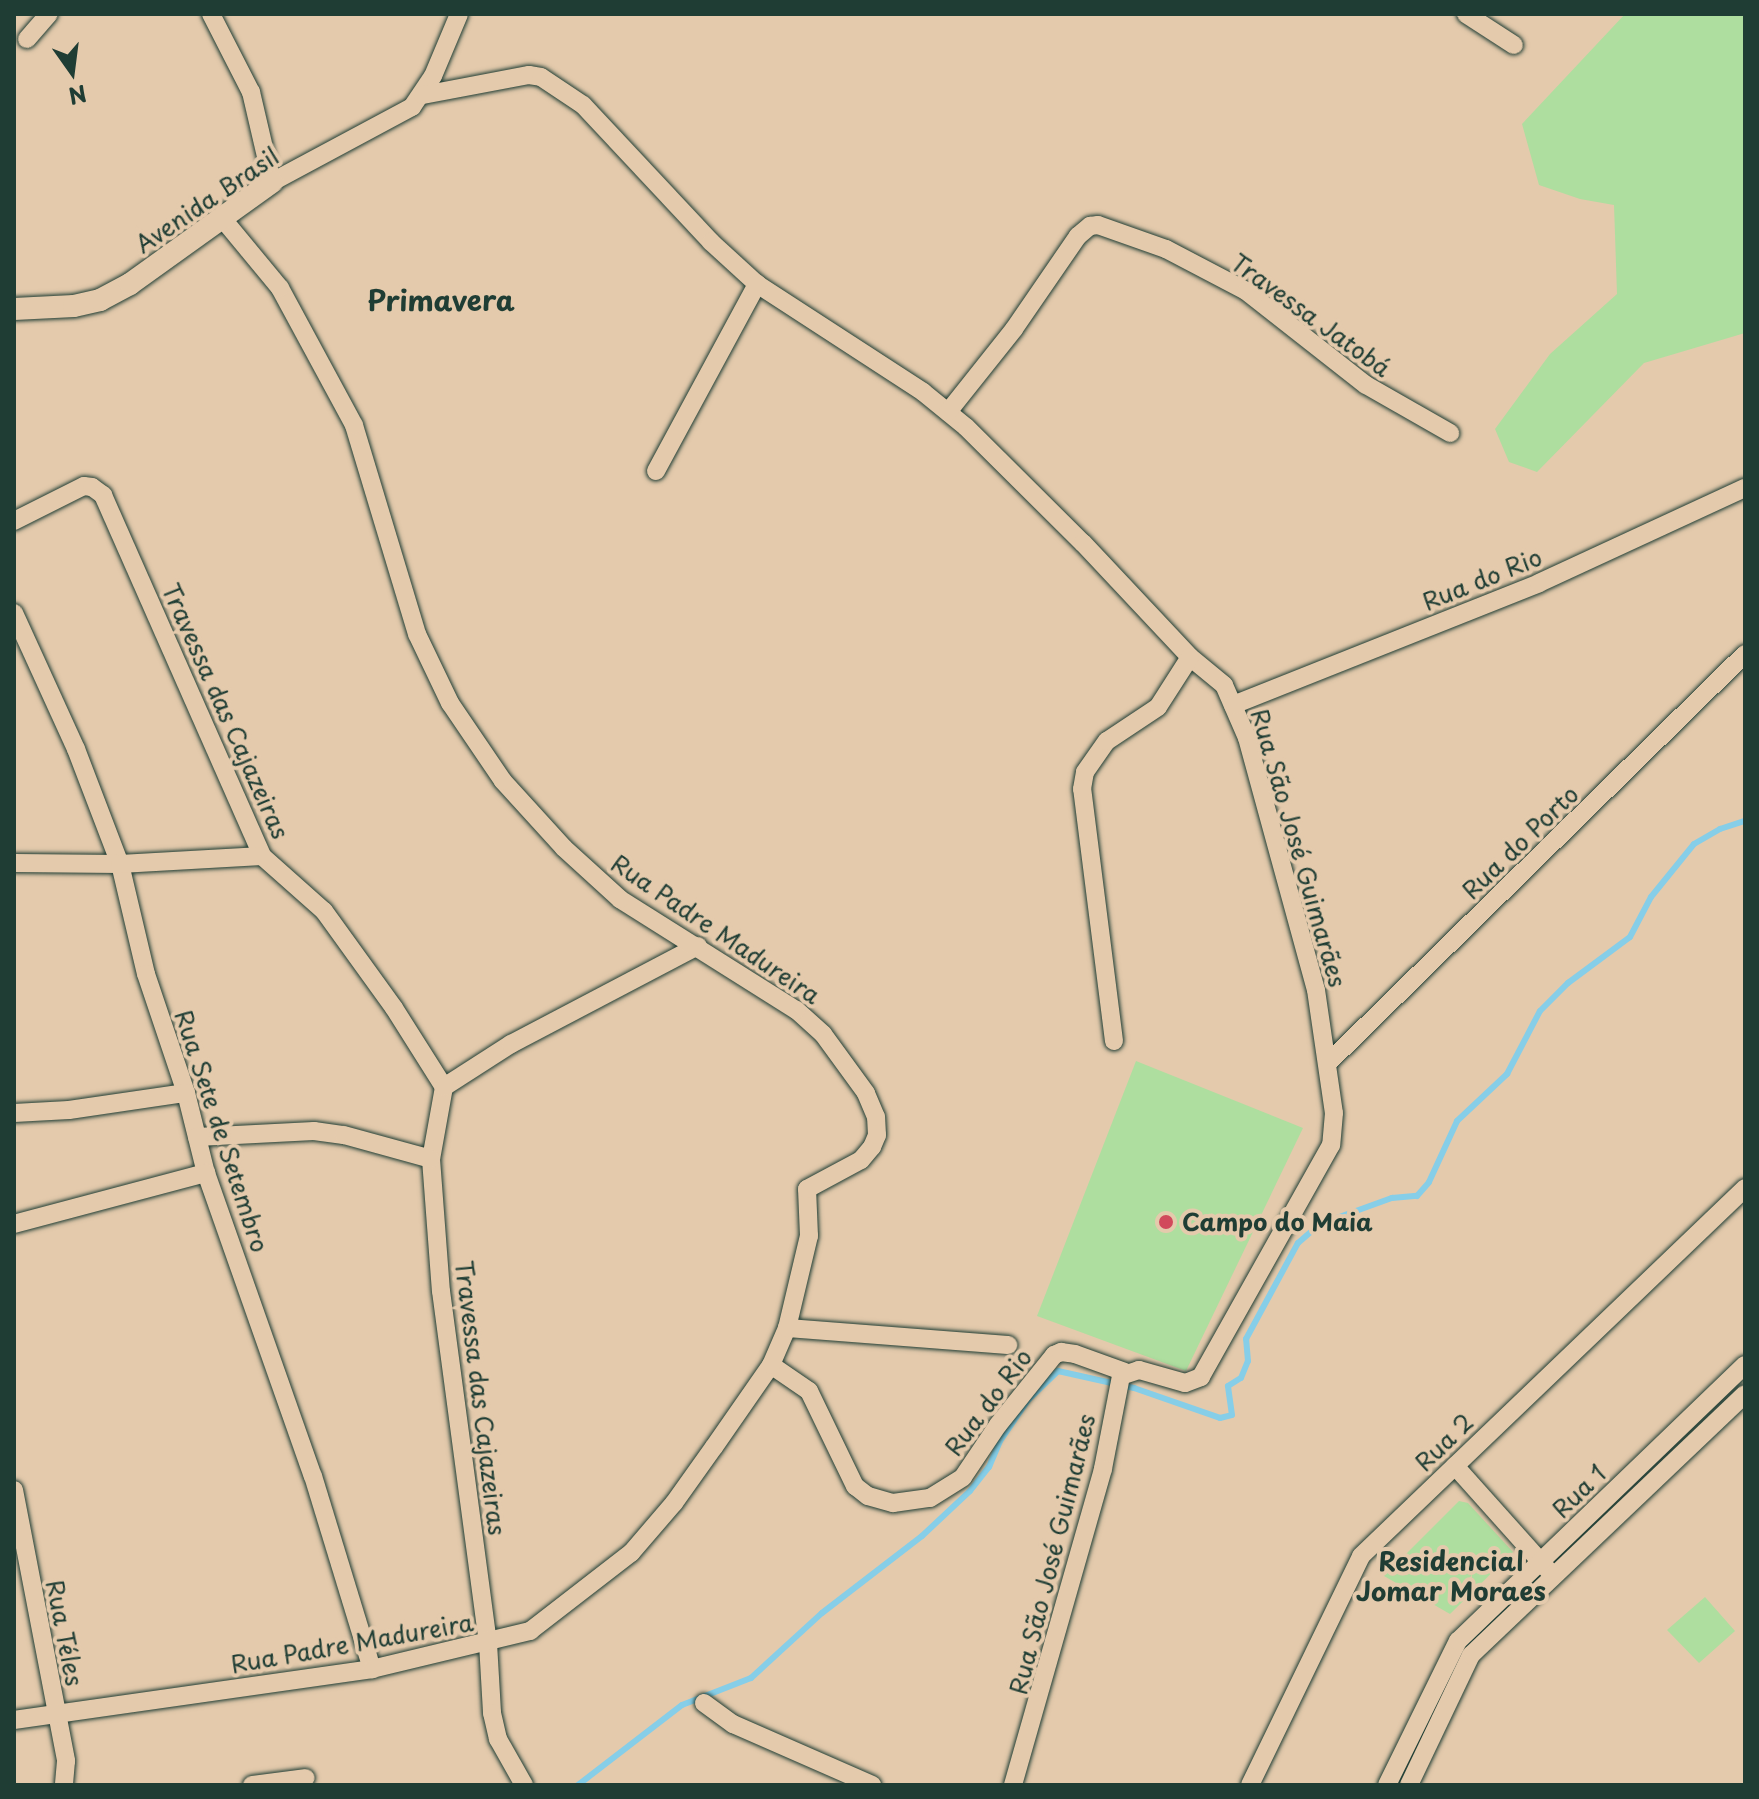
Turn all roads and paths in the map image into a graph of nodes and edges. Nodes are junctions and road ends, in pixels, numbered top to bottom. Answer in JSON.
{"nodes":[{"id":1,"x":49,"y":14,"type":"edge"},
{"id":2,"x":211,"y":14,"type":"edge"},
{"id":3,"x":459,"y":14,"type":"edge"},
{"id":4,"x":1466,"y":14,"type":"edge"},
{"id":5,"x":27,"y":39,"type":"dead end"},
{"id":6,"x":1514,"y":45,"type":"dead end"},
{"id":7,"x":423,"y":95,"type":"junction"},
{"id":8,"x":272,"y":182,"type":"junction"},
{"id":9,"x":222,"y":218,"type":"junction"},
{"id":10,"x":757,"y":284,"type":"junction"},
{"id":11,"x":14,"y":309,"type":"edge"},
{"id":12,"x":948,"y":412,"type":"junction"},
{"id":13,"x":1450,"y":433,"type":"dead end"},
{"id":14,"x":656,"y":471,"type":"dead end"},
{"id":15,"x":1745,"y":488,"type":"edge"},
{"id":16,"x":14,"y":521,"type":"edge"},
{"id":17,"x":14,"y":613,"type":"edge"},
{"id":18,"x":1745,"y":654,"type":"edge"},
{"id":19,"x":1190,"y":657,"type":"junction"},
{"id":20,"x":1233,"y":705,"type":"junction"},
{"id":21,"x":262,"y":856,"type":"junction"},
{"id":22,"x":14,"y":863,"type":"edge"},
{"id":23,"x":120,"y":864,"type":"junction"},
{"id":24,"x":698,"y":946,"type":"junction"},
{"id":25,"x":1114,"y":1041,"type":"dead end"},
{"id":26,"x":1328,"y":1063,"type":"junction"},
{"id":27,"x":444,"y":1087,"type":"junction"},
{"id":28,"x":186,"y":1093,"type":"junction"},
{"id":29,"x":14,"y":1113,"type":"edge"},
{"id":30,"x":197,"y":1137,"type":"junction"},
{"id":31,"x":431,"y":1159,"type":"junction"},
{"id":32,"x":206,"y":1173,"type":"junction"},
{"id":33,"x":1745,"y":1188,"type":"edge"},
{"id":34,"x":14,"y":1224,"type":"edge"},
{"id":35,"x":787,"y":1328,"type":"junction"},
{"id":36,"x":1008,"y":1345,"type":"dead end"},
{"id":37,"x":771,"y":1365,"type":"junction"},
{"id":38,"x":1745,"y":1365,"type":"edge"},
{"id":39,"x":1120,"y":1384,"type":"junction"},
{"id":40,"x":1745,"y":1394,"type":"edge"},
{"id":41,"x":1455,"y":1466,"type":"junction"},
{"id":42,"x":14,"y":1490,"type":"edge"},
{"id":43,"x":1547,"y":1568,"type":"junction"},
{"id":44,"x":488,"y":1643,"type":"junction"},
{"id":45,"x":372,"y":1669,"type":"junction"},
{"id":46,"x":704,"y":1703,"type":"dead end"},
{"id":47,"x":57,"y":1716,"type":"junction"},
{"id":48,"x":14,"y":1720,"type":"edge"},
{"id":49,"x":306,"y":1778,"type":"dead end"},
{"id":50,"x":64,"y":1785,"type":"edge"},
{"id":51,"x":252,"y":1785,"type":"edge"},
{"id":52,"x":524,"y":1785,"type":"edge"},
{"id":53,"x":872,"y":1785,"type":"edge"},
{"id":54,"x":1013,"y":1785,"type":"edge"},
{"id":55,"x":1250,"y":1785,"type":"edge"},
{"id":56,"x":1387,"y":1785,"type":"edge"},
{"id":57,"x":1409,"y":1785,"type":"edge"}],
"edges":[{"from":1,"to":5,"type":"street"},
{"from":2,"to":8,"type":"street"},
{"from":3,"to":7,"type":"street","name":"Avenida Brasil"},
{"from":4,"to":6,"type":"street"},
{"from":7,"to":8,"type":"street","name":"Avenida Brasil"},
{"from":7,"to":10,"type":"street","name":"Rua São José Guimarães"},
{"from":8,"to":9,"type":"street","name":"Avenida Brasil"},
{"from":9,"to":11,"type":"street","name":"Avenida Brasil"},
{"from":9,"to":24,"type":"street","name":"Rua Padre Madureira"},
{"from":10,"to":12,"type":"street","name":"Rua São José Guimarães"},
{"from":10,"to":14,"type":"street"},
{"from":12,"to":13,"type":"street","name":"Travessa Jatobá"},
{"from":12,"to":19,"type":"street","name":"Rua São José Guimarães"},
{"from":15,"to":20,"type":"street","name":"Rua do Rio"},
{"from":16,"to":21,"type":"street","name":"Travessa das Cajazeiras"},
{"from":17,"to":23,"type":"street","name":"Rua Sete de Setembro"},
{"from":18,"to":26,"type":"street","name":"Rua do Porto"},
{"from":19,"to":20,"type":"street","name":"Rua São José Guimarães"},
{"from":19,"to":25,"type":"street"},
{"from":20,"to":26,"type":"street","name":"Rua São José Guimarães"},
{"from":21,"to":23,"type":"street"},
{"from":21,"to":27,"type":"street","name":"Travessa das Cajazeiras"},
{"from":22,"to":23,"type":"street"},
{"from":23,"to":28,"type":"street","name":"Rua Sete de Setembro"},
{"from":24,"to":27,"type":"street"},
{"from":24,"to":35,"type":"street","name":"Rua Padre Madureira"},
{"from":26,"to":39,"type":"street","name":"Rua São José Guimarães"},
{"from":27,"to":31,"type":"street","name":"Travessa das Cajazeiras"},
{"from":28,"to":29,"type":"street"},
{"from":28,"to":30,"type":"street","name":"Rua Sete de Setembro"},
{"from":30,"to":31,"type":"street"},
{"from":30,"to":32,"type":"street","name":"Rua Sete de Setembro"},
{"from":31,"to":44,"type":"street","name":"Travessa das Cajazeiras"},
{"from":32,"to":34,"type":"street"},
{"from":32,"to":45,"type":"street","name":"Rua Sete de Setembro"},
{"from":33,"to":41,"type":"street","name":"Rua 2"},
{"from":35,"to":36,"type":"street"},
{"from":35,"to":37,"type":"street","name":"Rua Padre Madureira"},
{"from":37,"to":39,"type":"street","name":"Rua do Rio"},
{"from":37,"to":44,"type":"street","name":"Rua Padre Madureira"},
{"from":38,"to":43,"type":"street","name":"Rua 1"},
{"from":39,"to":54,"type":"street","name":"Rua São José Guimarães"},
{"from":40,"to":43,"type":"street","name":"Rua 1"},
{"from":41,"to":43,"type":"street"},
{"from":41,"to":55,"type":"street","name":"Rua 2"},
{"from":42,"to":47,"type":"street","name":"Rua Téles"},
{"from":43,"to":56,"type":"street","name":"Rua 1"},
{"from":43,"to":57,"type":"street","name":"Rua 1"},
{"from":44,"to":45,"type":"street","name":"Rua Padre Madureira"},
{"from":44,"to":52,"type":"street","name":"Travessa das Cajazeiras"},
{"from":45,"to":47,"type":"street","name":"Rua Padre Madureira"},
{"from":46,"to":53,"type":"street"},
{"from":47,"to":48,"type":"street","name":"Rua Padre Madureira"},
{"from":47,"to":50,"type":"street","name":"Rua Téles"},
{"from":49,"to":51,"type":"street"}]}
